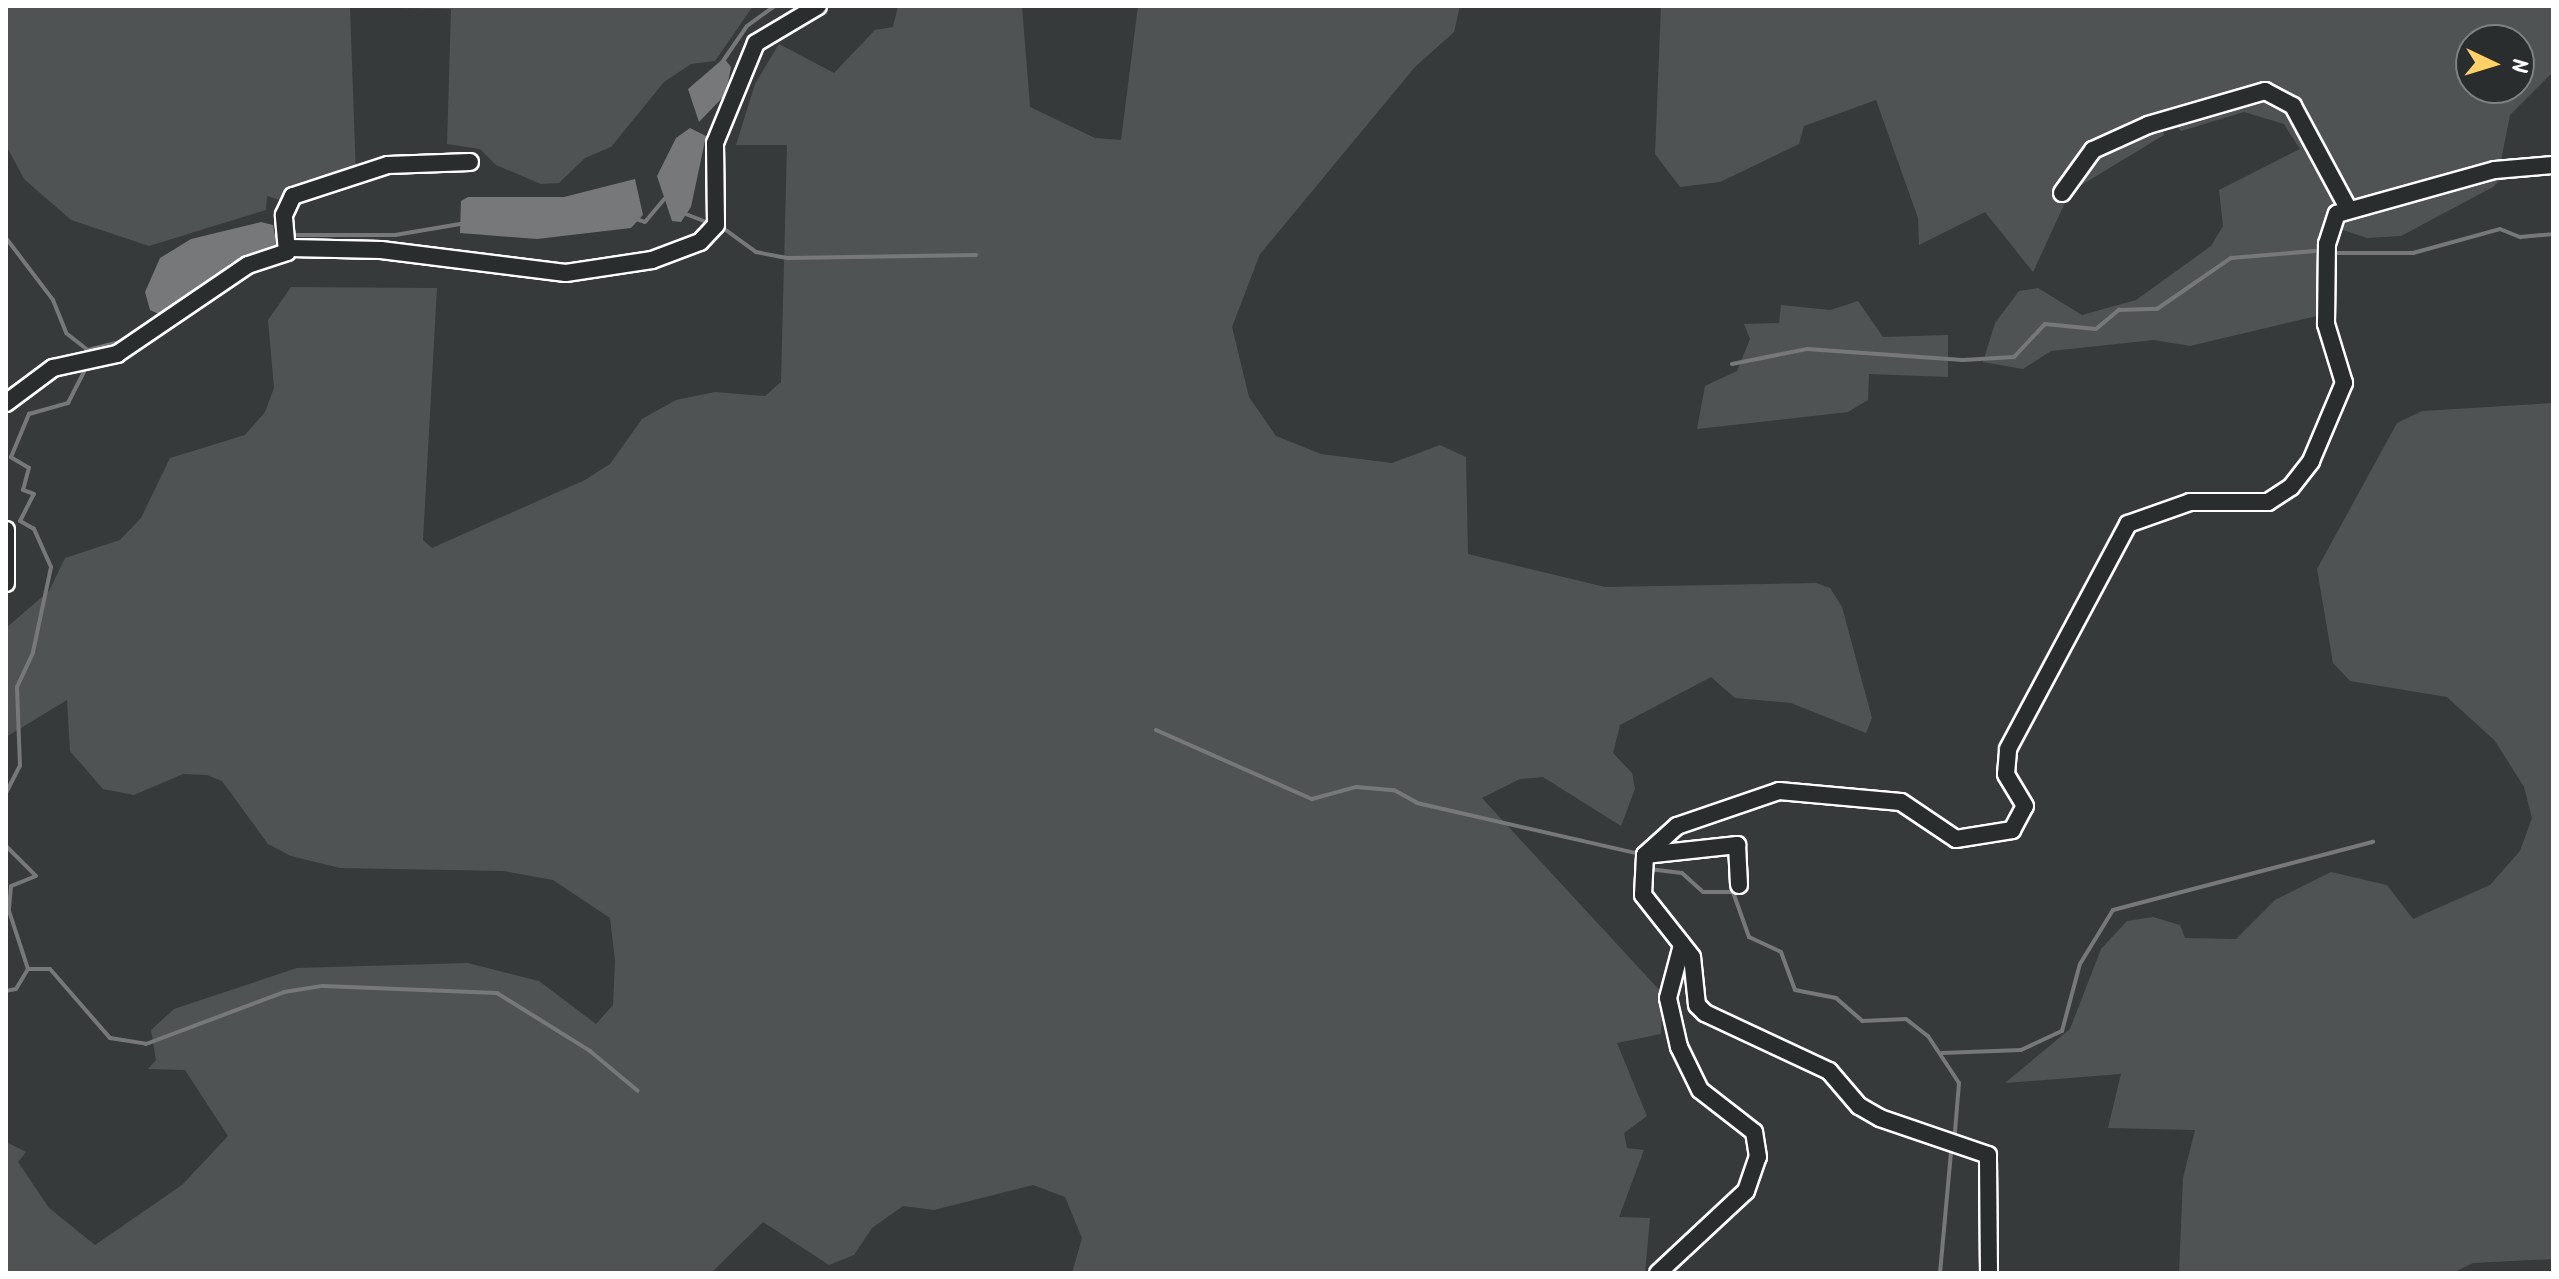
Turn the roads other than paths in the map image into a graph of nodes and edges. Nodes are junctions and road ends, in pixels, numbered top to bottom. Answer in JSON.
{"nodes":[{"id":1,"x":818,"y":6,"type":"edge"},
{"id":2,"x":470,"y":162,"type":"dead end"},
{"id":3,"x":2553,"y":165,"type":"edge"},
{"id":4,"x":2062,"y":193,"type":"dead end"},
{"id":5,"x":2348,"y":208,"type":"junction"},
{"id":6,"x":290,"y":248,"type":"junction"},
{"id":7,"x":6,"y":403,"type":"edge"},
{"id":8,"x":6,"y":530,"type":"edge"},
{"id":9,"x":6,"y":583,"type":"edge"},
{"id":10,"x":1645,"y":855,"type":"junction"},
{"id":11,"x":1739,"y":885,"type":"dead end"},
{"id":12,"x":1682,"y":945,"type":"junction"},
{"id":13,"x":1658,"y":1273,"type":"edge"},
{"id":14,"x":1989,"y":1273,"type":"edge"}],
"edges":[{"from":1,"to":6,"type":"street"},
{"from":2,"to":6,"type":"street"},
{"from":3,"to":5,"type":"street"},
{"from":4,"to":5,"type":"street"},
{"from":5,"to":10,"type":"street"},
{"from":6,"to":7,"type":"street"},
{"from":8,"to":9,"type":"street"},
{"from":10,"to":11,"type":"street"},
{"from":10,"to":12,"type":"street"},
{"from":12,"to":13,"type":"street"},
{"from":12,"to":14,"type":"street"}]}
